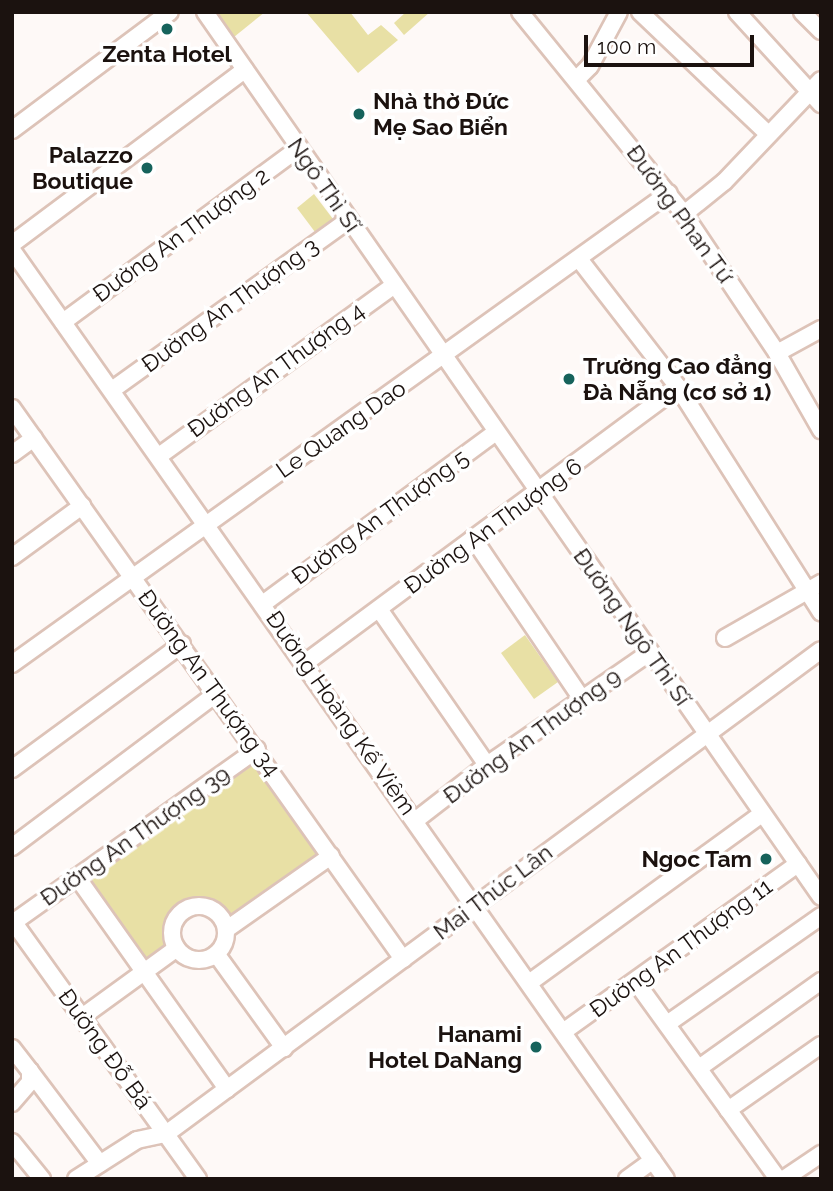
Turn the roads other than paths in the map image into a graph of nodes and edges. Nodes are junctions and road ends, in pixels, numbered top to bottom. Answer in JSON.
{"nodes":[{"id":1,"x":170,"y":12,"type":"edge"},
{"id":2,"x":205,"y":12,"type":"edge"},
{"id":3,"x":520,"y":12,"type":"edge"},
{"id":4,"x":619,"y":12,"type":"edge"},
{"id":5,"x":640,"y":12,"type":"edge"},
{"id":6,"x":737,"y":12,"type":"edge"},
{"id":7,"x":802,"y":12,"type":"edge"},
{"id":8,"x":821,"y":31,"type":"edge"},
{"id":9,"x":245,"y":70,"type":"junction"},
{"id":10,"x":576,"y":79,"type":"junction"},
{"id":11,"x":815,"y":85,"type":"edge"},
{"id":12,"x":821,"y":104,"type":"edge"},
{"id":13,"x":12,"y":130,"type":"edge"},
{"id":14,"x":767,"y":133,"type":"junction"},
{"id":15,"x":299,"y":148,"type":"junction"},
{"id":16,"x":669,"y":193,"type":"junction"},
{"id":17,"x":684,"y":214,"type":"junction"},
{"id":18,"x":349,"y":220,"type":"junction"},
{"id":19,"x":12,"y":244,"type":"edge"},
{"id":20,"x":12,"y":250,"type":"edge"},
{"id":21,"x":579,"y":259,"type":"junction"},
{"id":22,"x":394,"y":285,"type":"junction"},
{"id":23,"x":63,"y":322,"type":"junction"},
{"id":24,"x":821,"y":329,"type":"edge"},
{"id":25,"x":777,"y":352,"type":"junction"},
{"id":26,"x":444,"y":357,"type":"junction"},
{"id":27,"x":678,"y":387,"type":"junction"},
{"id":28,"x":112,"y":390,"type":"junction"},
{"id":29,"x":12,"y":408,"type":"edge"},
{"id":30,"x":821,"y":430,"type":"edge"},
{"id":31,"x":496,"y":432,"type":"junction"},
{"id":32,"x":34,"y":438,"type":"junction"},
{"id":33,"x":12,"y":454,"type":"edge"},
{"id":34,"x":159,"y":456,"type":"junction"},
{"id":35,"x":539,"y":493,"type":"junction"},
{"id":36,"x":82,"y":506,"type":"junction"},
{"id":37,"x":207,"y":522,"type":"junction"},
{"id":38,"x":474,"y":538,"type":"junction"},
{"id":39,"x":12,"y":557,"type":"edge"},
{"id":40,"x":131,"y":576,"type":"junction"},
{"id":41,"x":814,"y":587,"type":"edge"},
{"id":42,"x":264,"y":603,"type":"junction"},
{"id":43,"x":379,"y":609,"type":"junction"},
{"id":44,"x":821,"y":612,"type":"edge"},
{"id":45,"x":725,"y":638,"type":"dead end"},
{"id":46,"x":182,"y":643,"type":"junction"},
{"id":47,"x":821,"y":650,"type":"edge"},
{"id":48,"x":650,"y":652,"type":"junction"},
{"id":49,"x":305,"y":663,"type":"junction"},
{"id":50,"x":12,"y":664,"type":"edge"},
{"id":51,"x":217,"y":693,"type":"junction"},
{"id":52,"x":582,"y":699,"type":"junction"},
{"id":53,"x":707,"y":734,"type":"junction"},
{"id":54,"x":257,"y":749,"type":"junction"},
{"id":55,"x":487,"y":765,"type":"junction"},
{"id":56,"x":12,"y":769,"type":"edge"},
{"id":57,"x":762,"y":814,"type":"junction"},
{"id":58,"x":416,"y":820,"type":"junction"},
{"id":59,"x":12,"y":847,"type":"edge"},
{"id":60,"x":331,"y":856,"type":"junction"},
{"id":61,"x":797,"y":864,"type":"junction"},
{"id":62,"x":77,"y":877,"type":"junction"},
{"id":63,"x":821,"y":897,"type":"edge"},
{"id":64,"x":475,"y":906,"type":"junction"},
{"id":65,"x":821,"y":916,"type":"edge"},
{"id":66,"x":13,"y":921,"type":"edge"},
{"id":67,"x":227,"y":929,"type":"junction"},
{"id":68,"x":177,"y":948,"type":"junction"},
{"id":69,"x":216,"y":955,"type":"junction"},
{"id":70,"x":403,"y":960,"type":"junction"},
{"id":71,"x":144,"y":972,"type":"junction"},
{"id":72,"x":821,"y":981,"type":"edge"},
{"id":73,"x":636,"y":982,"type":"junction"},
{"id":74,"x":529,"y":983,"type":"junction"},
{"id":75,"x":82,"y":1017,"type":"junction"},
{"id":76,"x":667,"y":1024,"type":"junction"},
{"id":77,"x":564,"y":1032,"type":"junction"},
{"id":78,"x":821,"y":1045,"type":"edge"},
{"id":79,"x":12,"y":1048,"type":"edge"},
{"id":80,"x":284,"y":1048,"type":"junction"},
{"id":81,"x":699,"y":1068,"type":"junction"},
{"id":82,"x":30,"y":1071,"type":"junction"},
{"id":83,"x":228,"y":1089,"type":"junction"},
{"id":84,"x":12,"y":1103,"type":"edge"},
{"id":85,"x":729,"y":1110,"type":"junction"},
{"id":86,"x":166,"y":1135,"type":"junction"},
{"id":87,"x":12,"y":1142,"type":"edge"},
{"id":88,"x":821,"y":1154,"type":"edge"},
{"id":89,"x":653,"y":1160,"type":"junction"},
{"id":90,"x":100,"y":1164,"type":"junction"},
{"id":91,"x":42,"y":1179,"type":"edge"},
{"id":92,"x":76,"y":1179,"type":"edge"},
{"id":93,"x":198,"y":1179,"type":"edge"},
{"id":94,"x":627,"y":1179,"type":"edge"},
{"id":95,"x":666,"y":1179,"type":"edge"},
{"id":96,"x":778,"y":1179,"type":"edge"},
{"id":97,"x":784,"y":1179,"type":"edge"}],
"edges":[{"from":1,"to":13,"type":"street"},
{"from":2,"to":9,"type":"street","name":"Ngô Thì Sĩ"},
{"from":3,"to":10,"type":"street","name":"Đường Phan Tứ"},
{"from":4,"to":10,"type":"street"},
{"from":5,"to":14,"type":"street"},
{"from":6,"to":11,"type":"street"},
{"from":7,"to":8,"type":"street"},
{"from":9,"to":15,"type":"street","name":"Ngô Thì Sĩ"},
{"from":9,"to":19,"type":"street"},
{"from":10,"to":16,"type":"street","name":"Đường Phan Tứ"},
{"from":11,"to":12,"type":"street"},
{"from":11,"to":14,"type":"street"},
{"from":14,"to":17,"type":"street"},
{"from":15,"to":18,"type":"street","name":"Ngô Thì Sĩ"},
{"from":15,"to":23,"type":"street","name":"Đường An Thượng 2"},
{"from":16,"to":17,"type":"street","name":"Đường Phan Tứ"},
{"from":16,"to":21,"type":"street","name":"Le Quang Dao"},
{"from":17,"to":25,"type":"street","name":"Đường Phan Tứ"},
{"from":18,"to":22,"type":"street","name":"Ngô Thì Sĩ"},
{"from":18,"to":28,"type":"street","name":"Đường An Thượng 3"},
{"from":20,"to":23,"type":"street","name":"Đường Hoàng Kế Viêm"},
{"from":21,"to":26,"type":"street","name":"Le Quang Dao"},
{"from":21,"to":27,"type":"street"},
{"from":22,"to":26,"type":"street","name":"Ngô Thì Sĩ"},
{"from":22,"to":34,"type":"street","name":"Đường An Thượng 4"},
{"from":23,"to":28,"type":"street","name":"Đường Hoàng Kế Viêm"},
{"from":24,"to":25,"type":"street"},
{"from":25,"to":30,"type":"street","name":"Đường Phan Tứ"},
{"from":26,"to":31,"type":"street","name":"Đường Ngô Thì Sĩ"},
{"from":26,"to":37,"type":"street","name":"Le Quang Dao"},
{"from":27,"to":35,"type":"street","name":"Đường An Thượng 6"},
{"from":27,"to":41,"type":"street"},
{"from":28,"to":34,"type":"street","name":"Đường Hoàng Kế Viêm"},
{"from":29,"to":32,"type":"street","name":"Đường An Thượng 34"},
{"from":31,"to":35,"type":"street","name":"Đường Ngô Thì Sĩ"},
{"from":31,"to":42,"type":"street","name":"Đường An Thượng 5"},
{"from":32,"to":33,"type":"street"},
{"from":32,"to":36,"type":"street","name":"Đường An Thượng 34"},
{"from":34,"to":37,"type":"street","name":"Đường Hoàng Kế Viêm"},
{"from":35,"to":38,"type":"street","name":"Đường An Thượng 6"},
{"from":35,"to":48,"type":"street","name":"Đường Ngô Thì Sĩ"},
{"from":36,"to":39,"type":"street"},
{"from":36,"to":40,"type":"street","name":"Đường An Thượng 34"},
{"from":37,"to":40,"type":"street","name":"Le Quang Dao"},
{"from":37,"to":42,"type":"street","name":"Đường Hoàng Kế Viêm"},
{"from":38,"to":43,"type":"street","name":"Đường An Thượng 6"},
{"from":38,"to":52,"type":"street"},
{"from":40,"to":46,"type":"street","name":"Đường An Thượng 34"},
{"from":40,"to":50,"type":"street","name":"Le Quang Dao"},
{"from":41,"to":44,"type":"street"},
{"from":41,"to":45,"type":"street"},
{"from":42,"to":49,"type":"street","name":"Đường Hoàng Kế Viêm"},
{"from":43,"to":49,"type":"street","name":"Đường An Thượng 6"},
{"from":43,"to":55,"type":"street"},
{"from":46,"to":51,"type":"street","name":"Đường An Thượng 34"},
{"from":46,"to":56,"type":"street"},
{"from":47,"to":53,"type":"street","name":"Mai Thúc Lân"},
{"from":48,"to":52,"type":"street","name":"Đường An Thượng 9"},
{"from":48,"to":53,"type":"street","name":"Đường Ngô Thì Sĩ"},
{"from":49,"to":58,"type":"street","name":"Đường Hoàng Kế Viêm"},
{"from":51,"to":54,"type":"street","name":"Đường An Thượng 34"},
{"from":51,"to":59,"type":"street"},
{"from":52,"to":55,"type":"street","name":"Đường An Thượng 9"},
{"from":53,"to":57,"type":"street","name":"Đường Ngô Thì Sĩ"},
{"from":53,"to":64,"type":"street","name":"Mai Thúc Lân"},
{"from":54,"to":60,"type":"street","name":"Đường An Thượng 34"},
{"from":54,"to":62,"type":"street","name":"Đường An Thượng 39"},
{"from":55,"to":58,"type":"street","name":"Đường An Thượng 9"},
{"from":57,"to":61,"type":"street","name":"Đường Ngô Thì Sĩ"},
{"from":57,"to":74,"type":"street"},
{"from":58,"to":64,"type":"street","name":"Đường Hoàng Kế Viêm"},
{"from":60,"to":67,"type":"street"},
{"from":60,"to":70,"type":"street","name":"Đường An Thượng 34"},
{"from":61,"to":63,"type":"street","name":"Đường Ngô Thì Sĩ"},
{"from":61,"to":73,"type":"street","name":"Đường An Thượng 11"},
{"from":62,"to":66,"type":"street","name":"Đường An Thượng 39"},
{"from":62,"to":71,"type":"street"},
{"from":64,"to":70,"type":"street","name":"Mai Thúc Lân"},
{"from":64,"to":74,"type":"street","name":"Đường Hoàng Kế Viêm"},
{"from":65,"to":76,"type":"street"},
{"from":66,"to":75,"type":"street","name":"Đường Đỗ Bá"},
{"from":67,"to":68,"type":"street"},
{"from":67,"to":69,"type":"street"},
{"from":68,"to":69,"type":"street"},
{"from":68,"to":71,"type":"street"},
{"from":69,"to":80,"type":"street"},
{"from":70,"to":80,"type":"street","name":"Mai Thúc Lân"},
{"from":71,"to":75,"type":"street"},
{"from":71,"to":83,"type":"street"},
{"from":72,"to":81,"type":"street"},
{"from":73,"to":76,"type":"street"},
{"from":73,"to":77,"type":"street","name":"Đường An Thượng 11"},
{"from":74,"to":77,"type":"street","name":"Đường Hoàng Kế Viêm"},
{"from":75,"to":86,"type":"street","name":"Đường Đỗ Bá"},
{"from":76,"to":81,"type":"street"},
{"from":77,"to":89,"type":"street","name":"Đường Hoàng Kế Viêm"},
{"from":78,"to":85,"type":"street"},
{"from":79,"to":82,"type":"street"},
{"from":80,"to":83,"type":"street","name":"Mai Thúc Lân"},
{"from":81,"to":85,"type":"street"},
{"from":82,"to":84,"type":"street"},
{"from":82,"to":90,"type":"street"},
{"from":83,"to":86,"type":"street","name":"Mai Thúc Lân"},
{"from":85,"to":96,"type":"street"},
{"from":86,"to":90,"type":"street"},
{"from":86,"to":93,"type":"street","name":"Đường Đỗ Bá"},
{"from":87,"to":91,"type":"street"},
{"from":88,"to":97,"type":"street"},
{"from":89,"to":94,"type":"street"},
{"from":89,"to":95,"type":"street","name":"Đường Hoàng Kế Viêm"},
{"from":90,"to":92,"type":"street"}]}
